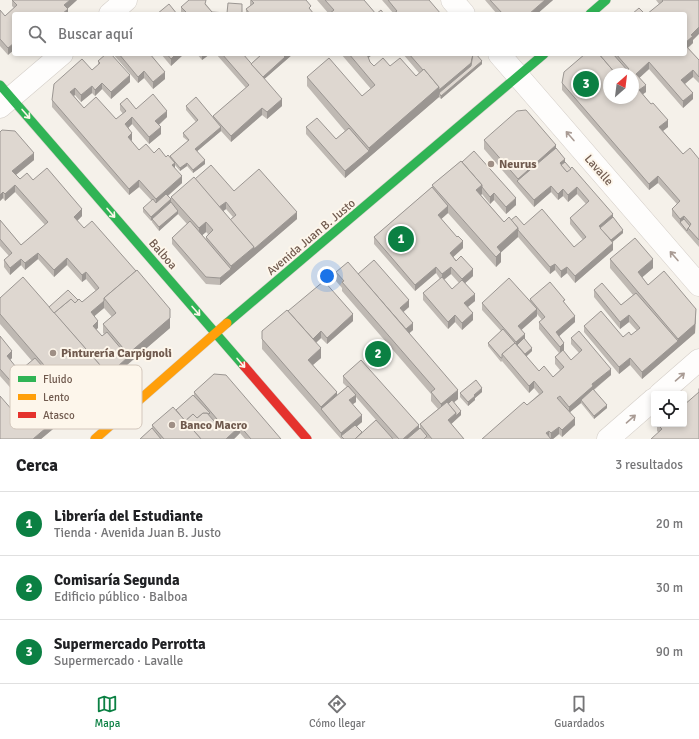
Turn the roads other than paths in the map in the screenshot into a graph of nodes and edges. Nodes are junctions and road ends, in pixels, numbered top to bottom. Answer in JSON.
{"nodes":[{"id":1,"x":126,"y":0,"type":"edge"},
{"id":2,"x":452,"y":0,"type":"edge"},
{"id":3,"x":606,"y":0,"type":"edge"},
{"id":4,"x":112,"y":12,"type":"edge"},
{"id":5,"x":462,"y":12,"type":"edge"},
{"id":6,"x":592,"y":12,"type":"edge"},
{"id":7,"x":59,"y":56,"type":"edge"},
{"id":8,"x":501,"y":56,"type":"edge"},
{"id":9,"x":542,"y":56,"type":"edge"},
{"id":10,"x":518,"y":76,"type":"junction"},
{"id":11,"x":4,"y":96,"type":"edge"},
{"id":12,"x":699,"y":285,"type":"edge"},
{"id":13,"x":216,"y":333,"type":"junction"},
{"id":14,"x":699,"y":360,"type":"edge"},
{"id":15,"x":663,"y":391,"type":"edge"},
{"id":16,"x":142,"y":398,"type":"edge"},
{"id":17,"x":651,"y":402,"type":"edge"},
{"id":18,"x":106,"y":429,"type":"edge"},
{"id":19,"x":95,"y":439,"type":"edge"},
{"id":20,"x":307,"y":439,"type":"edge"},
{"id":21,"x":608,"y":439,"type":"edge"}],
"edges":[{"from":1,"to":4,"type":"street"},
{"from":2,"to":5,"type":"street"},
{"from":3,"to":6,"type":"main road"},
{"from":7,"to":11,"type":"street"},
{"from":8,"to":10,"type":"street","name":"Lavalle"},
{"from":9,"to":10,"type":"main road","name":"Avenida Juan B. Justo"},
{"from":12,"to":10,"type":"street","name":"Lavalle","one_way":true},
{"from":10,"to":13,"type":"main road","name":"Avenida Juan B. Justo"},
{"from":11,"to":13,"type":"main road","name":"Balboa","one_way":true},
{"from":13,"to":16,"type":"main road","name":"Avenida Juan B. Justo"},
{"from":13,"to":20,"type":"main road","name":"Balboa","one_way":true},
{"from":15,"to":14,"type":"street","one_way":true},
{"from":21,"to":17,"type":"street","one_way":true},
{"from":18,"to":19,"type":"main road","name":"Avenida Juan B. Justo"}]}
